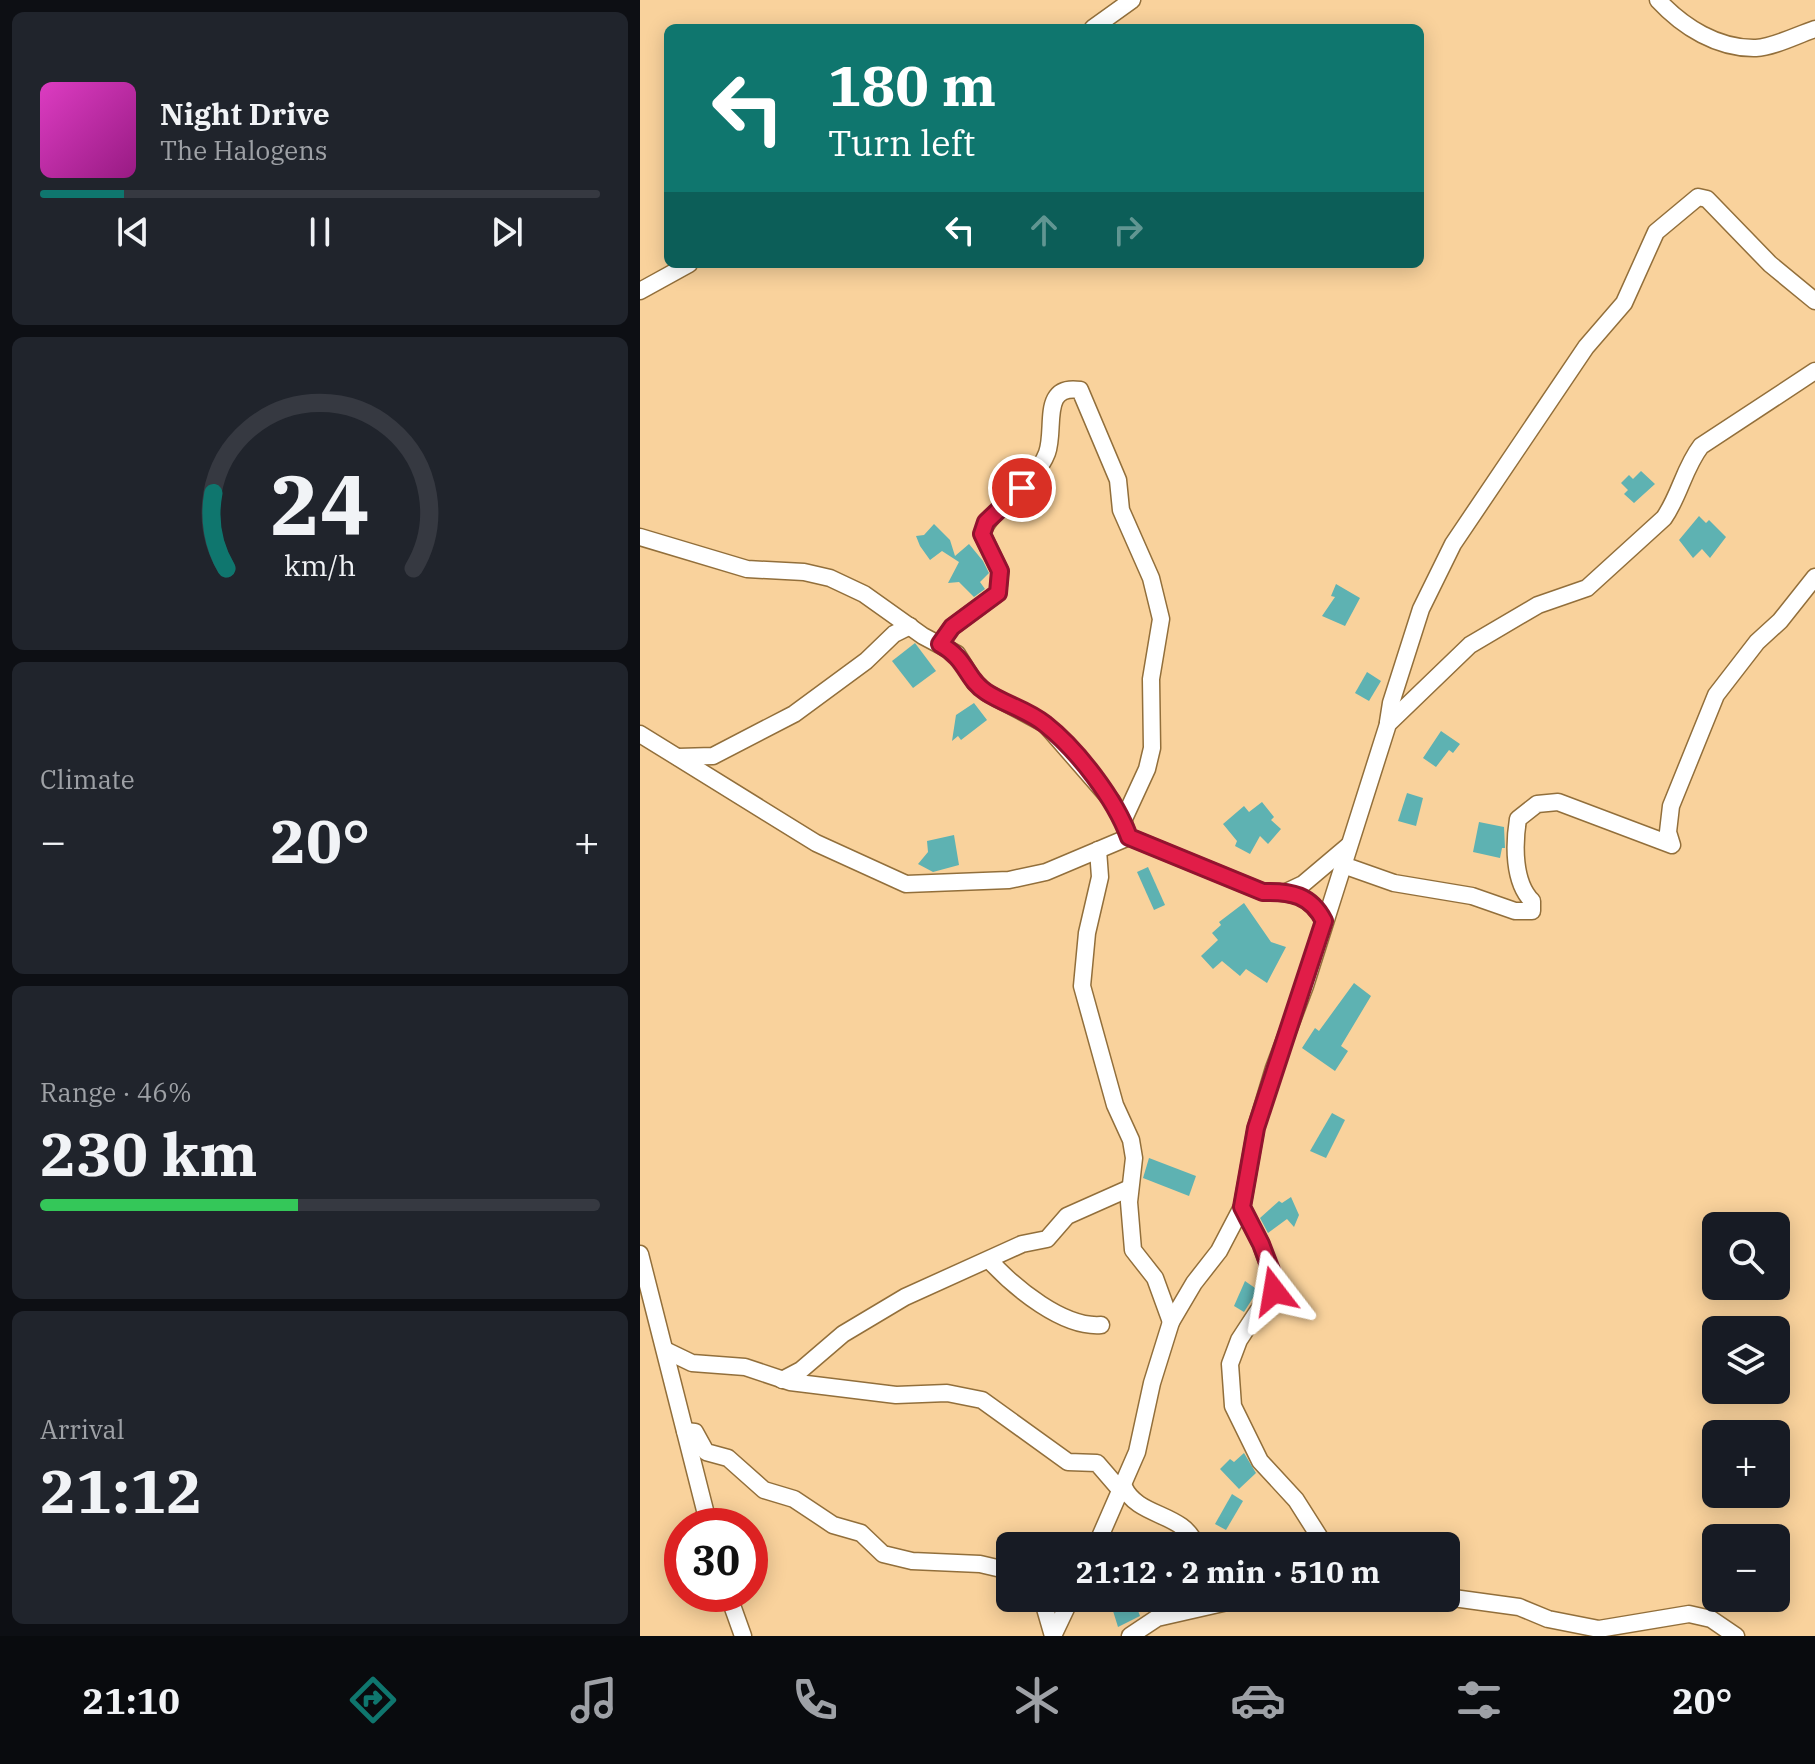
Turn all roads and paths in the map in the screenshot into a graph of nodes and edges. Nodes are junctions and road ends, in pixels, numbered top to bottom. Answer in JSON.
{"nodes":[{"id":1,"x":1132,"y":0,"type":"edge"},
{"id":2,"x":1658,"y":0,"type":"edge"},
{"id":3,"x":1099,"y":24,"type":"edge"},
{"id":4,"x":1815,"y":29,"type":"edge"},
{"id":5,"x":682,"y":268,"type":"edge"},
{"id":6,"x":640,"y":291,"type":"edge"},
{"id":7,"x":1815,"y":301,"type":"edge"},
{"id":8,"x":1815,"y":371,"type":"edge"},
{"id":9,"x":640,"y":537,"type":"edge"},
{"id":10,"x":1815,"y":577,"type":"edge"},
{"id":11,"x":910,"y":626,"type":"junction"},
{"id":12,"x":940,"y":644,"type":"junction"},
{"id":13,"x":1388,"y":724,"type":"junction"},
{"id":14,"x":640,"y":734,"type":"edge"},
{"id":15,"x":676,"y":757,"type":"junction"},
{"id":16,"x":1123,"y":821,"type":"junction"},
{"id":17,"x":1129,"y":837,"type":"junction"},
{"id":18,"x":1349,"y":845,"type":"junction"},
{"id":19,"x":1098,"y":850,"type":"junction"},
{"id":20,"x":1343,"y":865,"type":"junction"},
{"id":21,"x":1286,"y":892,"type":"junction"},
{"id":22,"x":1324,"y":921,"type":"junction"},
{"id":23,"x":1130,"y":1188,"type":"junction"},
{"id":24,"x":1242,"y":1226,"type":"junction"},
{"id":25,"x":640,"y":1254,"type":"edge"},
{"id":26,"x":990,"y":1261,"type":"junction"},
{"id":27,"x":1171,"y":1322,"type":"junction"},
{"id":28,"x":1101,"y":1325,"type":"dead end"},
{"id":29,"x":665,"y":1350,"type":"junction"},
{"id":30,"x":692,"y":1363,"type":"junction"},
{"id":31,"x":672,"y":1380,"type":"junction"},
{"id":32,"x":782,"y":1380,"type":"junction"},
{"id":33,"x":685,"y":1431,"type":"junction"},
{"id":34,"x":1126,"y":1494,"type":"junction"},
{"id":35,"x":704,"y":1508,"type":"edge"},
{"id":36,"x":1103,"y":1532,"type":"edge"},
{"id":37,"x":1189,"y":1532,"type":"edge"},
{"id":38,"x":1316,"y":1532,"type":"edge"},
{"id":39,"x":996,"y":1568,"type":"edge"},
{"id":40,"x":1460,"y":1599,"type":"edge"},
{"id":41,"x":734,"y":1612,"type":"edge"},
{"id":42,"x":1046,"y":1612,"type":"edge"},
{"id":43,"x":1064,"y":1612,"type":"edge"},
{"id":44,"x":1174,"y":1612,"type":"edge"},
{"id":45,"x":743,"y":1636,"type":"edge"},
{"id":46,"x":1053,"y":1636,"type":"edge"},
{"id":47,"x":1130,"y":1636,"type":"edge"},
{"id":48,"x":1736,"y":1636,"type":"edge"}],
"edges":[{"from":1,"to":3,"type":"street"},
{"from":2,"to":4,"type":"street"},
{"from":5,"to":6,"type":"street"},
{"from":7,"to":13,"type":"street"},
{"from":8,"to":13,"type":"street"},
{"from":9,"to":11,"type":"street"},
{"from":10,"to":20,"type":"street"},
{"from":11,"to":12,"type":"street"},
{"from":11,"to":15,"type":"street"},
{"from":12,"to":16,"type":"street"},
{"from":12,"to":16,"type":"street"},
{"from":13,"to":18,"type":"street"},
{"from":14,"to":15,"type":"street"},
{"from":15,"to":19,"type":"street"},
{"from":16,"to":17,"type":"street"},
{"from":17,"to":19,"type":"street"},
{"from":17,"to":21,"type":"street"},
{"from":18,"to":20,"type":"street"},
{"from":18,"to":21,"type":"street"},
{"from":19,"to":23,"type":"street"},
{"from":20,"to":22,"type":"street"},
{"from":21,"to":22,"type":"street"},
{"from":22,"to":24,"type":"street"},
{"from":23,"to":26,"type":"street"},
{"from":23,"to":27,"type":"street"},
{"from":24,"to":27,"type":"street"},
{"from":24,"to":38,"type":"street"},
{"from":25,"to":29,"type":"street"},
{"from":26,"to":28,"type":"street"},
{"from":26,"to":32,"type":"street"},
{"from":27,"to":34,"type":"street"},
{"from":29,"to":30,"type":"street"},
{"from":29,"to":31,"type":"street"},
{"from":30,"to":31,"type":"street"},
{"from":30,"to":32,"type":"street"},
{"from":31,"to":33,"type":"street"},
{"from":32,"to":34,"type":"street"},
{"from":33,"to":35,"type":"street"},
{"from":33,"to":39,"type":"street"},
{"from":34,"to":36,"type":"street"},
{"from":34,"to":37,"type":"street"},
{"from":40,"to":48,"type":"street"},
{"from":41,"to":45,"type":"street"},
{"from":42,"to":46,"type":"street"},
{"from":43,"to":46,"type":"street"},
{"from":44,"to":47,"type":"street"}]}
